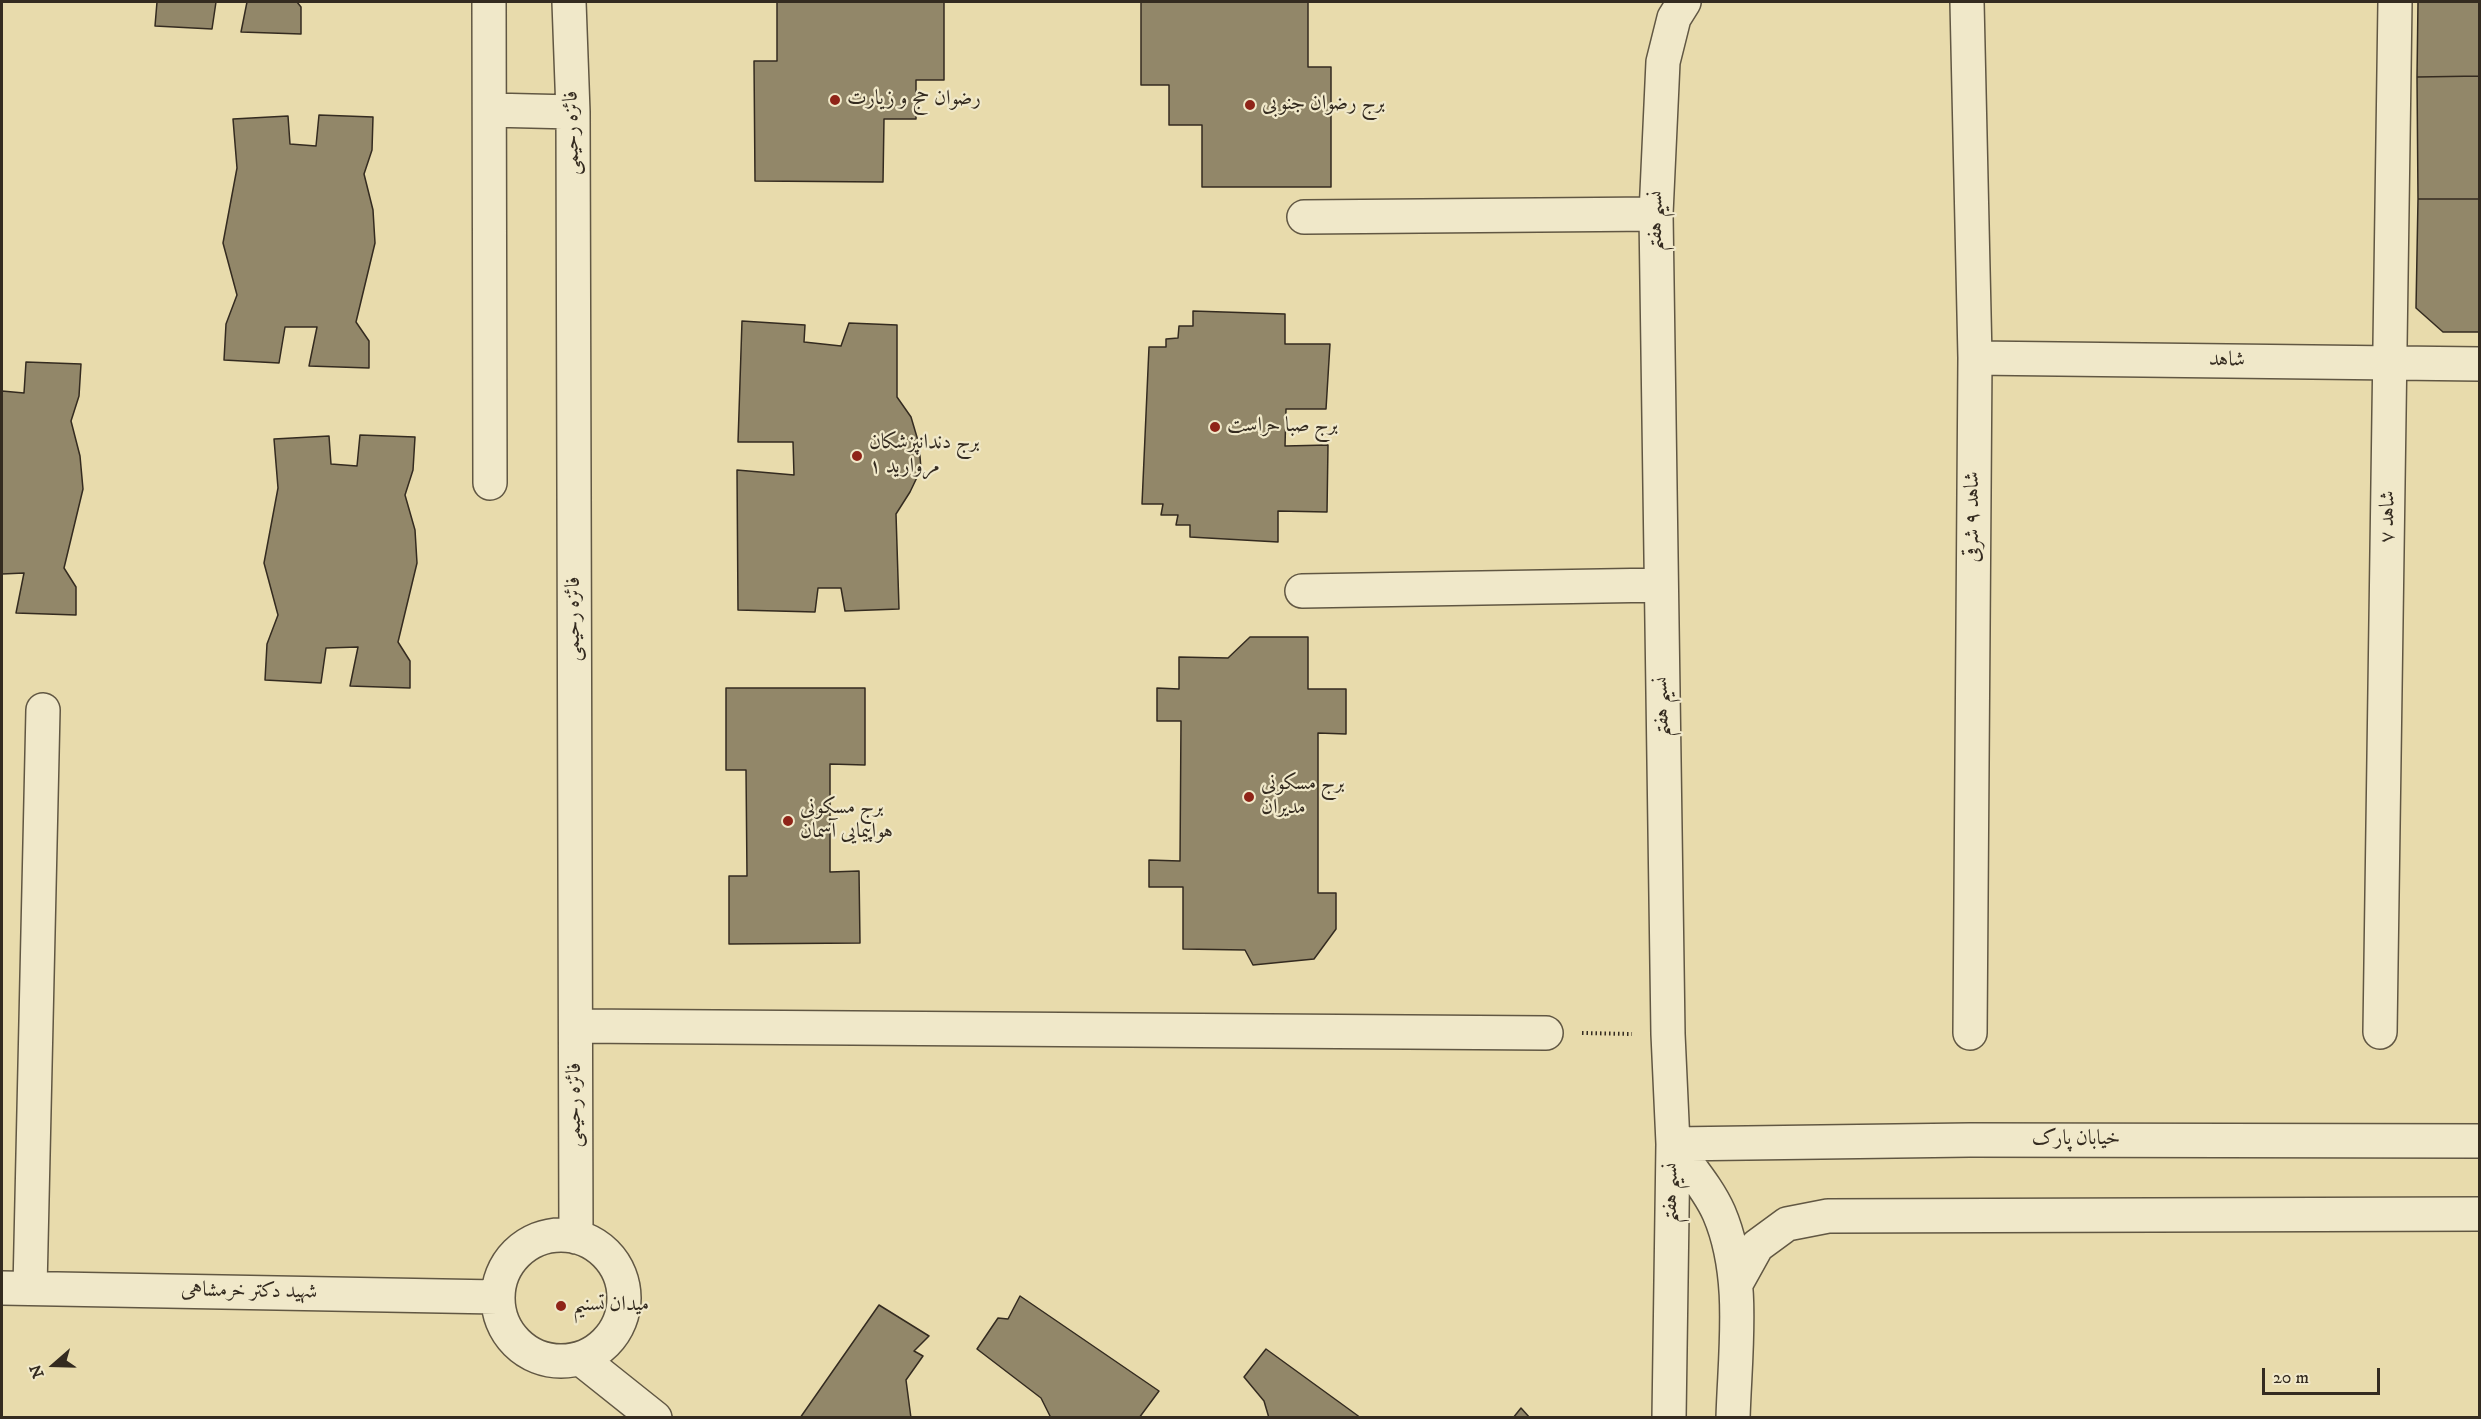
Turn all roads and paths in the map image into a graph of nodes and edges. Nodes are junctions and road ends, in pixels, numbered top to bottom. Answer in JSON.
{"nodes":[{"id":1,"x":489,"y":2,"type":"edge"},
{"id":2,"x":569,"y":2,"type":"edge"},
{"id":3,"x":1684,"y":2,"type":"edge"},
{"id":4,"x":1967,"y":2,"type":"edge"},
{"id":5,"x":2395,"y":2,"type":"edge"},
{"id":6,"x":490,"y":110,"type":"junction"},
{"id":7,"x":573,"y":112,"type":"junction"},
{"id":8,"x":1656,"y":214,"type":"junction"},
{"id":9,"x":1304,"y":217,"type":"dead end"},
{"id":10,"x":1976,"y":358,"type":"junction"},
{"id":11,"x":2392,"y":363,"type":"junction"},
{"id":12,"x":2480,"y":364,"type":"edge"},
{"id":13,"x":490,"y":483,"type":"dead end"},
{"id":14,"x":1661,"y":585,"type":"junction"},
{"id":15,"x":1302,"y":591,"type":"dead end"},
{"id":16,"x":43,"y":710,"type":"dead end"},
{"id":17,"x":576,"y":1026,"type":"junction"},
{"id":18,"x":2380,"y":1032,"type":"dead end"},
{"id":19,"x":1546,"y":1033,"type":"joint"},
{"id":20,"x":1970,"y":1033,"type":"dead end"},
{"id":21,"x":1668,"y":1034,"type":"junction"},
{"id":22,"x":2480,"y":1141,"type":"edge"},
{"id":23,"x":1673,"y":1144,"type":"junction"},
{"id":24,"x":2480,"y":1214,"type":"edge"},
{"id":25,"x":576,"y":1237,"type":"junction"},
{"id":26,"x":1737,"y":1282,"type":"junction"},
{"id":27,"x":16,"y":1288,"type":"edge"},
{"id":28,"x":497,"y":1297,"type":"junction"},
{"id":29,"x":581,"y":1359,"type":"junction"},
{"id":30,"x":655,"y":1418,"type":"edge"},
{"id":31,"x":1669,"y":1418,"type":"edge"},
{"id":32,"x":1733,"y":1418,"type":"edge"}],
"edges":[{"from":1,"to":6,"type":"street"},
{"from":2,"to":7,"type":"street","name":"فائزه رحیمی"},
{"from":3,"to":8,"type":"street","name":"نسیم هفتم"},
{"from":4,"to":10,"type":"street","name":"شاهد ۹ شرقی"},
{"from":5,"to":11,"type":"street","name":"شاهد ۷"},
{"from":6,"to":7,"type":"street"},
{"from":6,"to":13,"type":"street"},
{"from":7,"to":17,"type":"street","name":"فائزه رحیمی"},
{"from":8,"to":9,"type":"street"},
{"from":8,"to":14,"type":"street","name":"نسیم هفتم"},
{"from":10,"to":11,"type":"street","name":"شاهد"},
{"from":10,"to":20,"type":"street","name":"شاهد ۹ شرقی"},
{"from":11,"to":12,"type":"street","name":"شاهد"},
{"from":11,"to":18,"type":"street","name":"شاهد ۷"},
{"from":14,"to":15,"type":"street"},
{"from":14,"to":21,"type":"street","name":"نسیم هفتم"},
{"from":16,"to":27,"type":"street"},
{"from":17,"to":19,"type":"street"},
{"from":17,"to":25,"type":"street","name":"فائزه رحیمی"},
{"from":19,"to":21,"type":"path"},
{"from":21,"to":23,"type":"street","name":"نسیم هفتم"},
{"from":22,"to":23,"type":"street","name":"خیابان پارک"},
{"from":23,"to":26,"type":"street"},
{"from":23,"to":31,"type":"street","name":"نسیم هفتم"},
{"from":24,"to":26,"type":"street"},
{"from":25,"to":28,"type":"street"},
{"from":25,"to":29,"type":"street"},
{"from":26,"to":32,"type":"street"},
{"from":27,"to":28,"type":"street","name":"شهید دکتر خرمشاهی"},
{"from":28,"to":29,"type":"street"},
{"from":29,"to":30,"type":"street"}]}
